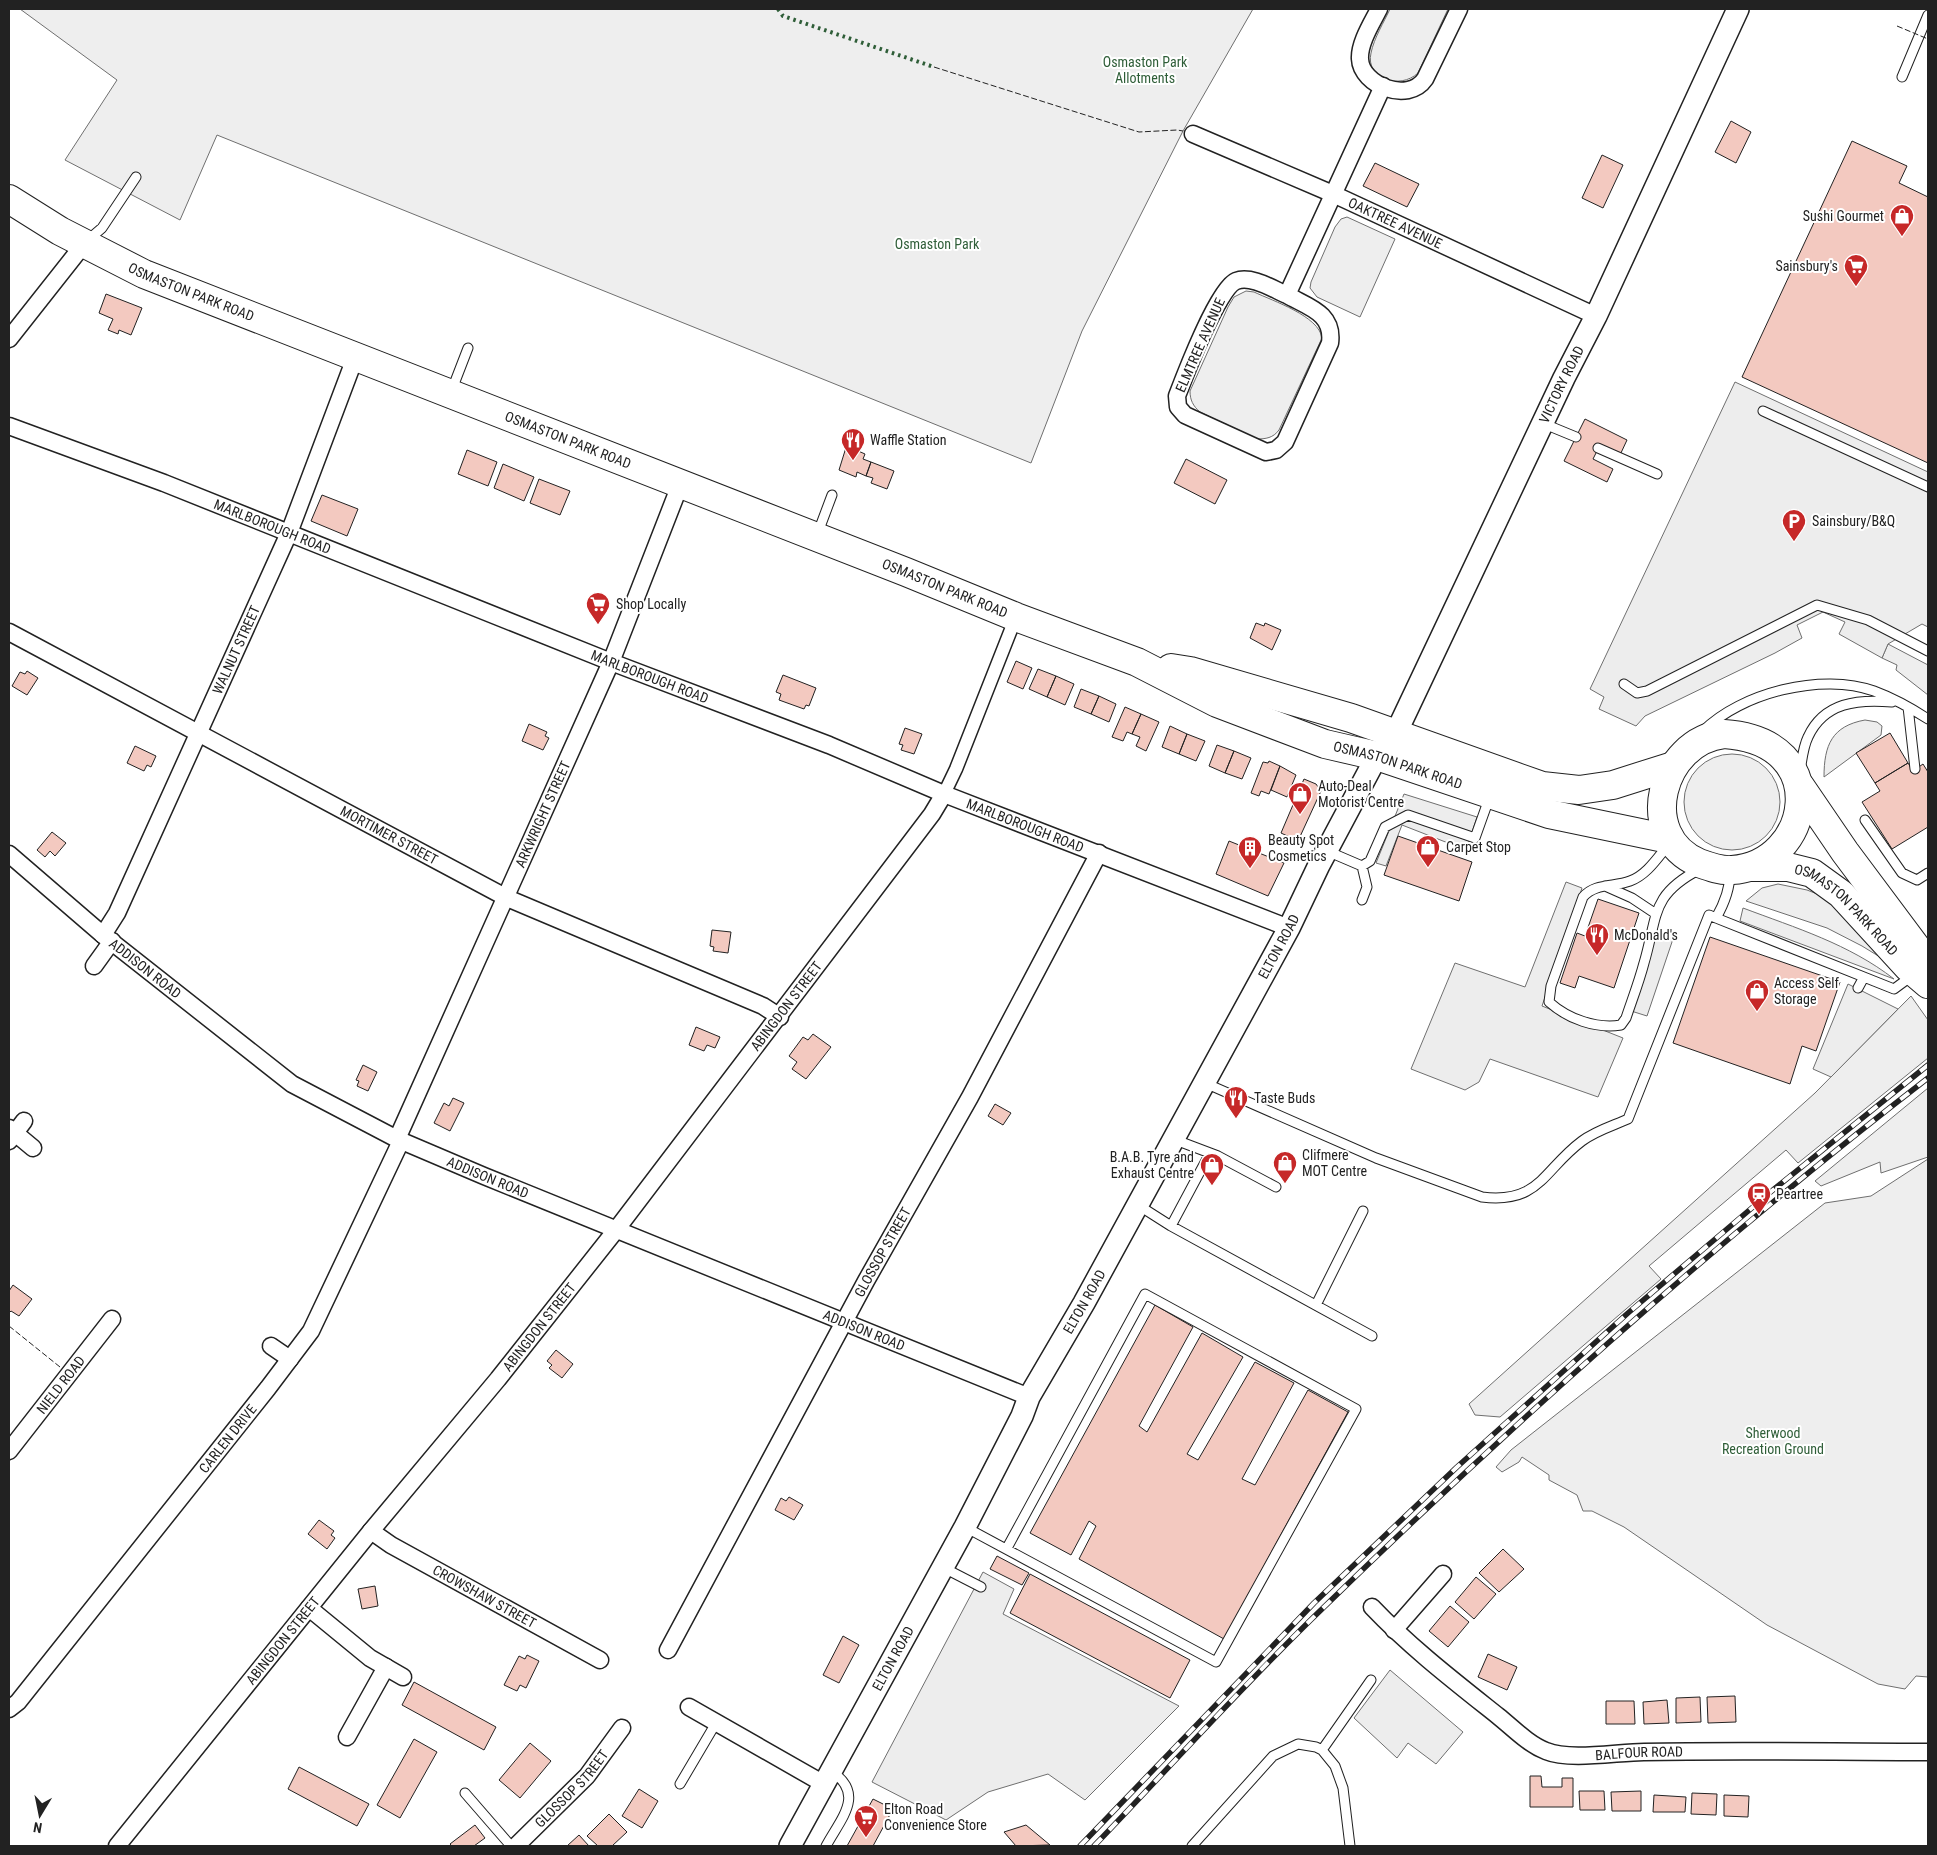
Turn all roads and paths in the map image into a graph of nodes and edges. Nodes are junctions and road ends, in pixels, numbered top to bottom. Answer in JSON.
{"nodes":[{"id":1,"x":1379,"y":9,"type":"edge"},
{"id":2,"x":1459,"y":9,"type":"edge"},
{"id":3,"x":1738,"y":9,"type":"edge"},
{"id":4,"x":1928,"y":15,"type":"edge"},
{"id":5,"x":1902,"y":77,"type":"dead end"},
{"id":6,"x":1383,"y":86,"type":"junction"},
{"id":7,"x":1193,"y":134,"type":"dead end"},
{"id":8,"x":136,"y":177,"type":"dead end"},
{"id":9,"x":1333,"y":194,"type":"junction"},
{"id":10,"x":9,"y":198,"type":"edge"},
{"id":11,"x":84,"y":244,"type":"junction"},
{"id":12,"x":1287,"y":295,"type":"junction"},
{"id":13,"x":1596,"y":316,"type":"junction"},
{"id":14,"x":9,"y":339,"type":"edge"},
{"id":15,"x":468,"y":348,"type":"dead end"},
{"id":16,"x":354,"y":358,"type":"junction"},
{"id":17,"x":450,"y":394,"type":"junction"},
{"id":18,"x":1763,"y":411,"type":"dead end"},
{"id":19,"x":1542,"y":423,"type":"junction"},
{"id":20,"x":9,"y":426,"type":"edge"},
{"id":21,"x":1576,"y":438,"type":"dead end"},
{"id":22,"x":1598,"y":448,"type":"dead end"},
{"id":23,"x":1657,"y":474,"type":"dead end"},
{"id":24,"x":680,"y":485,"type":"junction"},
{"id":25,"x":1928,"y":487,"type":"edge"},
{"id":26,"x":832,"y":495,"type":"dead end"},
{"id":27,"x":288,"y":533,"type":"junction"},
{"id":28,"x":816,"y":536,"type":"junction"},
{"id":29,"x":1016,"y":617,"type":"junction"},
{"id":30,"x":9,"y":632,"type":"edge"},
{"id":31,"x":1928,"y":651,"type":"edge"},
{"id":32,"x":611,"y":662,"type":"junction"},
{"id":33,"x":1137,"y":662,"type":"junction"},
{"id":34,"x":1624,"y":684,"type":"dead end"},
{"id":35,"x":1900,"y":702,"type":"junction"},
{"id":36,"x":1908,"y":707,"type":"junction"},
{"id":37,"x":1928,"y":719,"type":"edge"},
{"id":38,"x":197,"y":733,"type":"junction"},
{"id":39,"x":1396,"y":733,"type":"junction"},
{"id":40,"x":1377,"y":756,"type":"junction"},
{"id":41,"x":1680,"y":758,"type":"junction"},
{"id":42,"x":1915,"y":769,"type":"dead end"},
{"id":43,"x":1799,"y":782,"type":"junction"},
{"id":44,"x":944,"y":794,"type":"junction"},
{"id":45,"x":1490,"y":796,"type":"junction"},
{"id":46,"x":1865,"y":820,"type":"dead end"},
{"id":47,"x":1670,"y":840,"type":"junction"},
{"id":48,"x":1327,"y":851,"type":"junction"},
{"id":49,"x":1099,"y":853,"type":"junction"},
{"id":50,"x":9,"y":854,"type":"edge"},
{"id":51,"x":1362,"y":866,"type":"junction"},
{"id":52,"x":1729,"y":868,"type":"junction"},
{"id":53,"x":1928,"y":873,"type":"edge"},
{"id":54,"x":1604,"y":886,"type":"junction"},
{"id":55,"x":507,"y":898,"type":"junction"},
{"id":56,"x":1362,"y":900,"type":"dead end"},
{"id":57,"x":1656,"y":914,"type":"junction"},
{"id":58,"x":1716,"y":918,"type":"junction"},
{"id":59,"x":1289,"y":928,"type":"junction"},
{"id":60,"x":108,"y":938,"type":"junction"},
{"id":61,"x":94,"y":966,"type":"dead end"},
{"id":62,"x":1924,"y":973,"type":"edge"},
{"id":63,"x":1864,"y":976,"type":"junction"},
{"id":64,"x":1858,"y":988,"type":"dead end"},
{"id":65,"x":780,"y":1017,"type":"junction"},
{"id":66,"x":1203,"y":1082,"type":"junction"},
{"id":67,"x":14,"y":1131,"type":"edge"},
{"id":68,"x":1174,"y":1139,"type":"junction"},
{"id":69,"x":399,"y":1140,"type":"junction"},
{"id":70,"x":33,"y":1148,"type":"dead end"},
{"id":71,"x":1210,"y":1153,"type":"junction"},
{"id":72,"x":1276,"y":1187,"type":"dead end"},
{"id":73,"x":1137,"y":1205,"type":"junction"},
{"id":74,"x":1363,"y":1212,"type":"dead end"},
{"id":75,"x":1171,"y":1226,"type":"junction"},
{"id":76,"x":616,"y":1230,"type":"junction"},
{"id":77,"x":1316,"y":1305,"type":"junction"},
{"id":78,"x":112,"y":1319,"type":"dead end"},
{"id":79,"x":844,"y":1322,"type":"junction"},
{"id":80,"x":1372,"y":1336,"type":"dead end"},
{"id":81,"x":272,"y":1346,"type":"dead end"},
{"id":82,"x":290,"y":1359,"type":"junction"},
{"id":83,"x":1029,"y":1397,"type":"junction"},
{"id":84,"x":9,"y":1452,"type":"edge"},
{"id":85,"x":965,"y":1527,"type":"junction"},
{"id":86,"x":370,"y":1532,"type":"junction"},
{"id":87,"x":1007,"y":1548,"type":"junction"},
{"id":88,"x":942,"y":1567,"type":"junction"},
{"id":89,"x":1442,"y":1574,"type":"dead end"},
{"id":90,"x":981,"y":1587,"type":"dead end"},
{"id":91,"x":1372,"y":1607,"type":"dead end"},
{"id":92,"x":309,"y":1608,"type":"junction"},
{"id":93,"x":1394,"y":1630,"type":"junction"},
{"id":94,"x":668,"y":1650,"type":"dead end"},
{"id":95,"x":600,"y":1660,"type":"dead end"},
{"id":96,"x":386,"y":1667,"type":"junction"},
{"id":97,"x":403,"y":1677,"type":"dead end"},
{"id":98,"x":1371,"y":1680,"type":"dead end"},
{"id":99,"x":689,"y":1707,"type":"dead end"},
{"id":100,"x":9,"y":1709,"type":"edge"},
{"id":101,"x":716,"y":1723,"type":"junction"},
{"id":102,"x":622,"y":1728,"type":"dead end"},
{"id":103,"x":347,"y":1737,"type":"dead end"},
{"id":104,"x":1322,"y":1750,"type":"junction"},
{"id":105,"x":1928,"y":1752,"type":"edge"},
{"id":106,"x":828,"y":1777,"type":"junction"},
{"id":107,"x":680,"y":1784,"type":"dead end"},
{"id":108,"x":465,"y":1794,"type":"dead end"},
{"id":109,"x":117,"y":1846,"type":"edge"},
{"id":110,"x":511,"y":1846,"type":"edge"},
{"id":111,"x":516,"y":1846,"type":"edge"},
{"id":112,"x":790,"y":1846,"type":"edge"},
{"id":113,"x":826,"y":1846,"type":"edge"},
{"id":114,"x":1192,"y":1846,"type":"edge"},
{"id":115,"x":1350,"y":1846,"type":"edge"}],
"edges":[{"from":1,"to":6,"type":"street"},
{"from":2,"to":6,"type":"street"},
{"from":3,"to":13,"type":"street","name":"VICTORY ROAD"},
{"from":4,"to":5,"type":"lane"},
{"from":6,"to":9,"type":"street"},
{"from":7,"to":9,"type":"street","name":"OAKTREE AVENUE"},
{"from":8,"to":11,"type":"lane"},
{"from":9,"to":12,"type":"street"},
{"from":9,"to":13,"type":"street","name":"OAKTREE AVENUE"},
{"from":10,"to":11,"type":"highway","name":"OSMASTON PARK ROAD"},
{"from":11,"to":14,"type":"street"},
{"from":11,"to":16,"type":"highway","name":"OSMASTON PARK ROAD"},
{"from":12,"to":12,"type":"street","name":"ELMTREE AVENUE"},
{"from":13,"to":19,"type":"street","name":"VICTORY ROAD"},
{"from":15,"to":17,"type":"lane"},
{"from":16,"to":17,"type":"highway","name":"OSMASTON PARK ROAD"},
{"from":16,"to":27,"type":"street","name":"WALNUT STREET"},
{"from":17,"to":24,"type":"highway","name":"OSMASTON PARK ROAD"},
{"from":18,"to":25,"type":"lane"},
{"from":19,"to":21,"type":"lane"},
{"from":19,"to":39,"type":"street","name":"VICTORY ROAD"},
{"from":20,"to":27,"type":"street","name":"MARLBOROUGH ROAD"},
{"from":22,"to":23,"type":"lane"},
{"from":24,"to":28,"type":"highway","name":"OSMASTON PARK ROAD"},
{"from":24,"to":32,"type":"street","name":"ARKWRIGHT STREET"},
{"from":26,"to":28,"type":"lane"},
{"from":27,"to":32,"type":"street","name":"MARLBOROUGH ROAD"},
{"from":27,"to":38,"type":"street","name":"WALNUT STREET"},
{"from":28,"to":29,"type":"highway","name":"OSMASTON PARK ROAD"},
{"from":29,"to":33,"type":"highway","name":"OSMASTON PARK ROAD"},
{"from":29,"to":44,"type":"street"},
{"from":30,"to":38,"type":"street","name":"MORTIMER STREET"},
{"from":31,"to":34,"type":"lane"},
{"from":32,"to":44,"type":"street","name":"MARLBOROUGH ROAD"},
{"from":32,"to":55,"type":"street","name":"ARKWRIGHT STREET"},
{"from":33,"to":39,"type":"highway","name":"OSMASTON PARK ROAD"},
{"from":33,"to":40,"type":"highway","name":"OSMASTON PARK ROAD"},
{"from":35,"to":36,"type":"lane"},
{"from":35,"to":41,"type":"lane"},
{"from":35,"to":43,"type":"lane"},
{"from":36,"to":37,"type":"lane"},
{"from":36,"to":42,"type":"lane"},
{"from":38,"to":55,"type":"street","name":"MORTIMER STREET"},
{"from":38,"to":60,"type":"street","name":"WALNUT STREET"},
{"from":39,"to":40,"type":"street","name":"VICTORY ROAD"},
{"from":39,"to":41,"type":"highway","name":"OSMASTON PARK ROAD"},
{"from":40,"to":45,"type":"highway","name":"OSMASTON PARK ROAD"},
{"from":40,"to":48,"type":"street","name":"ELTON ROAD"},
{"from":41,"to":43,"type":"highway","name":"OSMASTON PARK ROAD"},
{"from":41,"to":47,"type":"highway"},
{"from":43,"to":52,"type":"highway"},
{"from":43,"to":62,"type":"highway","name":"OSMASTON PARK ROAD"},
{"from":44,"to":49,"type":"street","name":"MARLBOROUGH ROAD"},
{"from":44,"to":65,"type":"street","name":"ABINGDON STREET"},
{"from":45,"to":47,"type":"highway","name":"OSMASTON PARK ROAD"},
{"from":45,"to":51,"type":"lane"},
{"from":46,"to":53,"type":"lane"},
{"from":47,"to":52,"type":"highway","name":"OSMASTON PARK ROAD"},
{"from":47,"to":54,"type":"lane"},
{"from":48,"to":51,"type":"lane"},
{"from":48,"to":59,"type":"street","name":"ELTON ROAD"},
{"from":49,"to":59,"type":"street","name":"MARLBOROUGH ROAD"},
{"from":49,"to":79,"type":"street","name":"GLOSSOP STREET"},
{"from":50,"to":60,"type":"street","name":"ADDISON ROAD"},
{"from":51,"to":56,"type":"lane"},
{"from":52,"to":57,"type":"lane"},
{"from":52,"to":58,"type":"lane"},
{"from":52,"to":62,"type":"highway","name":"OSMASTON PARK ROAD"},
{"from":54,"to":57,"type":"lane"},
{"from":54,"to":57,"type":"lane"},
{"from":55,"to":65,"type":"street","name":"MORTIMER STREET"},
{"from":55,"to":69,"type":"street","name":"ARKWRIGHT STREET"},
{"from":58,"to":63,"type":"lane"},
{"from":58,"to":66,"type":"lane"},
{"from":59,"to":66,"type":"street","name":"ELTON ROAD"},
{"from":60,"to":61,"type":"street","name":"WALNUT STREET"},
{"from":60,"to":69,"type":"street","name":"ADDISON ROAD"},
{"from":62,"to":63,"type":"lane"},
{"from":63,"to":64,"type":"lane"},
{"from":65,"to":76,"type":"street","name":"ABINGDON STREET"},
{"from":66,"to":68,"type":"street","name":"ELTON ROAD"},
{"from":67,"to":70,"type":"street"},
{"from":68,"to":71,"type":"lane"},
{"from":68,"to":73,"type":"street","name":"ELTON ROAD"},
{"from":69,"to":76,"type":"street","name":"ADDISON ROAD"},
{"from":69,"to":82,"type":"street","name":"CARLEN DRIVE"},
{"from":71,"to":72,"type":"lane"},
{"from":71,"to":75,"type":"lane"},
{"from":73,"to":75,"type":"lane"},
{"from":73,"to":83,"type":"street","name":"ELTON ROAD"},
{"from":74,"to":77,"type":"lane"},
{"from":75,"to":77,"type":"lane"},
{"from":76,"to":79,"type":"street","name":"ADDISON ROAD"},
{"from":76,"to":86,"type":"street","name":"ABINGDON STREET"},
{"from":77,"to":80,"type":"lane"},
{"from":78,"to":84,"type":"street","name":"NIELD ROAD"},
{"from":79,"to":83,"type":"street","name":"ADDISON ROAD"},
{"from":79,"to":94,"type":"street","name":"GLOSSOP STREET"},
{"from":81,"to":82,"type":"street"},
{"from":82,"to":100,"type":"street","name":"CARLEN DRIVE"},
{"from":83,"to":85,"type":"street","name":"ELTON ROAD"},
{"from":85,"to":87,"type":"lane"},
{"from":85,"to":88,"type":"street","name":"ELTON ROAD"},
{"from":86,"to":92,"type":"street","name":"ABINGDON STREET"},
{"from":86,"to":95,"type":"street","name":"CROWSHAW STREET"},
{"from":87,"to":87,"type":"lane"},
{"from":88,"to":90,"type":"lane"},
{"from":88,"to":106,"type":"street","name":"ELTON ROAD"},
{"from":89,"to":93,"type":"street"},
{"from":91,"to":93,"type":"street","name":"BALFOUR ROAD"},
{"from":92,"to":96,"type":"street"},
{"from":92,"to":109,"type":"street","name":"ABINGDON STREET"},
{"from":93,"to":105,"type":"street","name":"BALFOUR ROAD"},
{"from":96,"to":97,"type":"street"},
{"from":96,"to":103,"type":"street"},
{"from":98,"to":104,"type":"lane"},
{"from":99,"to":101,"type":"street"},
{"from":101,"to":106,"type":"street"},
{"from":101,"to":107,"type":"lane"},
{"from":102,"to":111,"type":"street","name":"GLOSSOP STREET"},
{"from":104,"to":114,"type":"lane"},
{"from":104,"to":115,"type":"lane"},
{"from":106,"to":112,"type":"street","name":"ELTON ROAD"},
{"from":106,"to":113,"type":"lane"},
{"from":108,"to":110,"type":"lane"}]}
